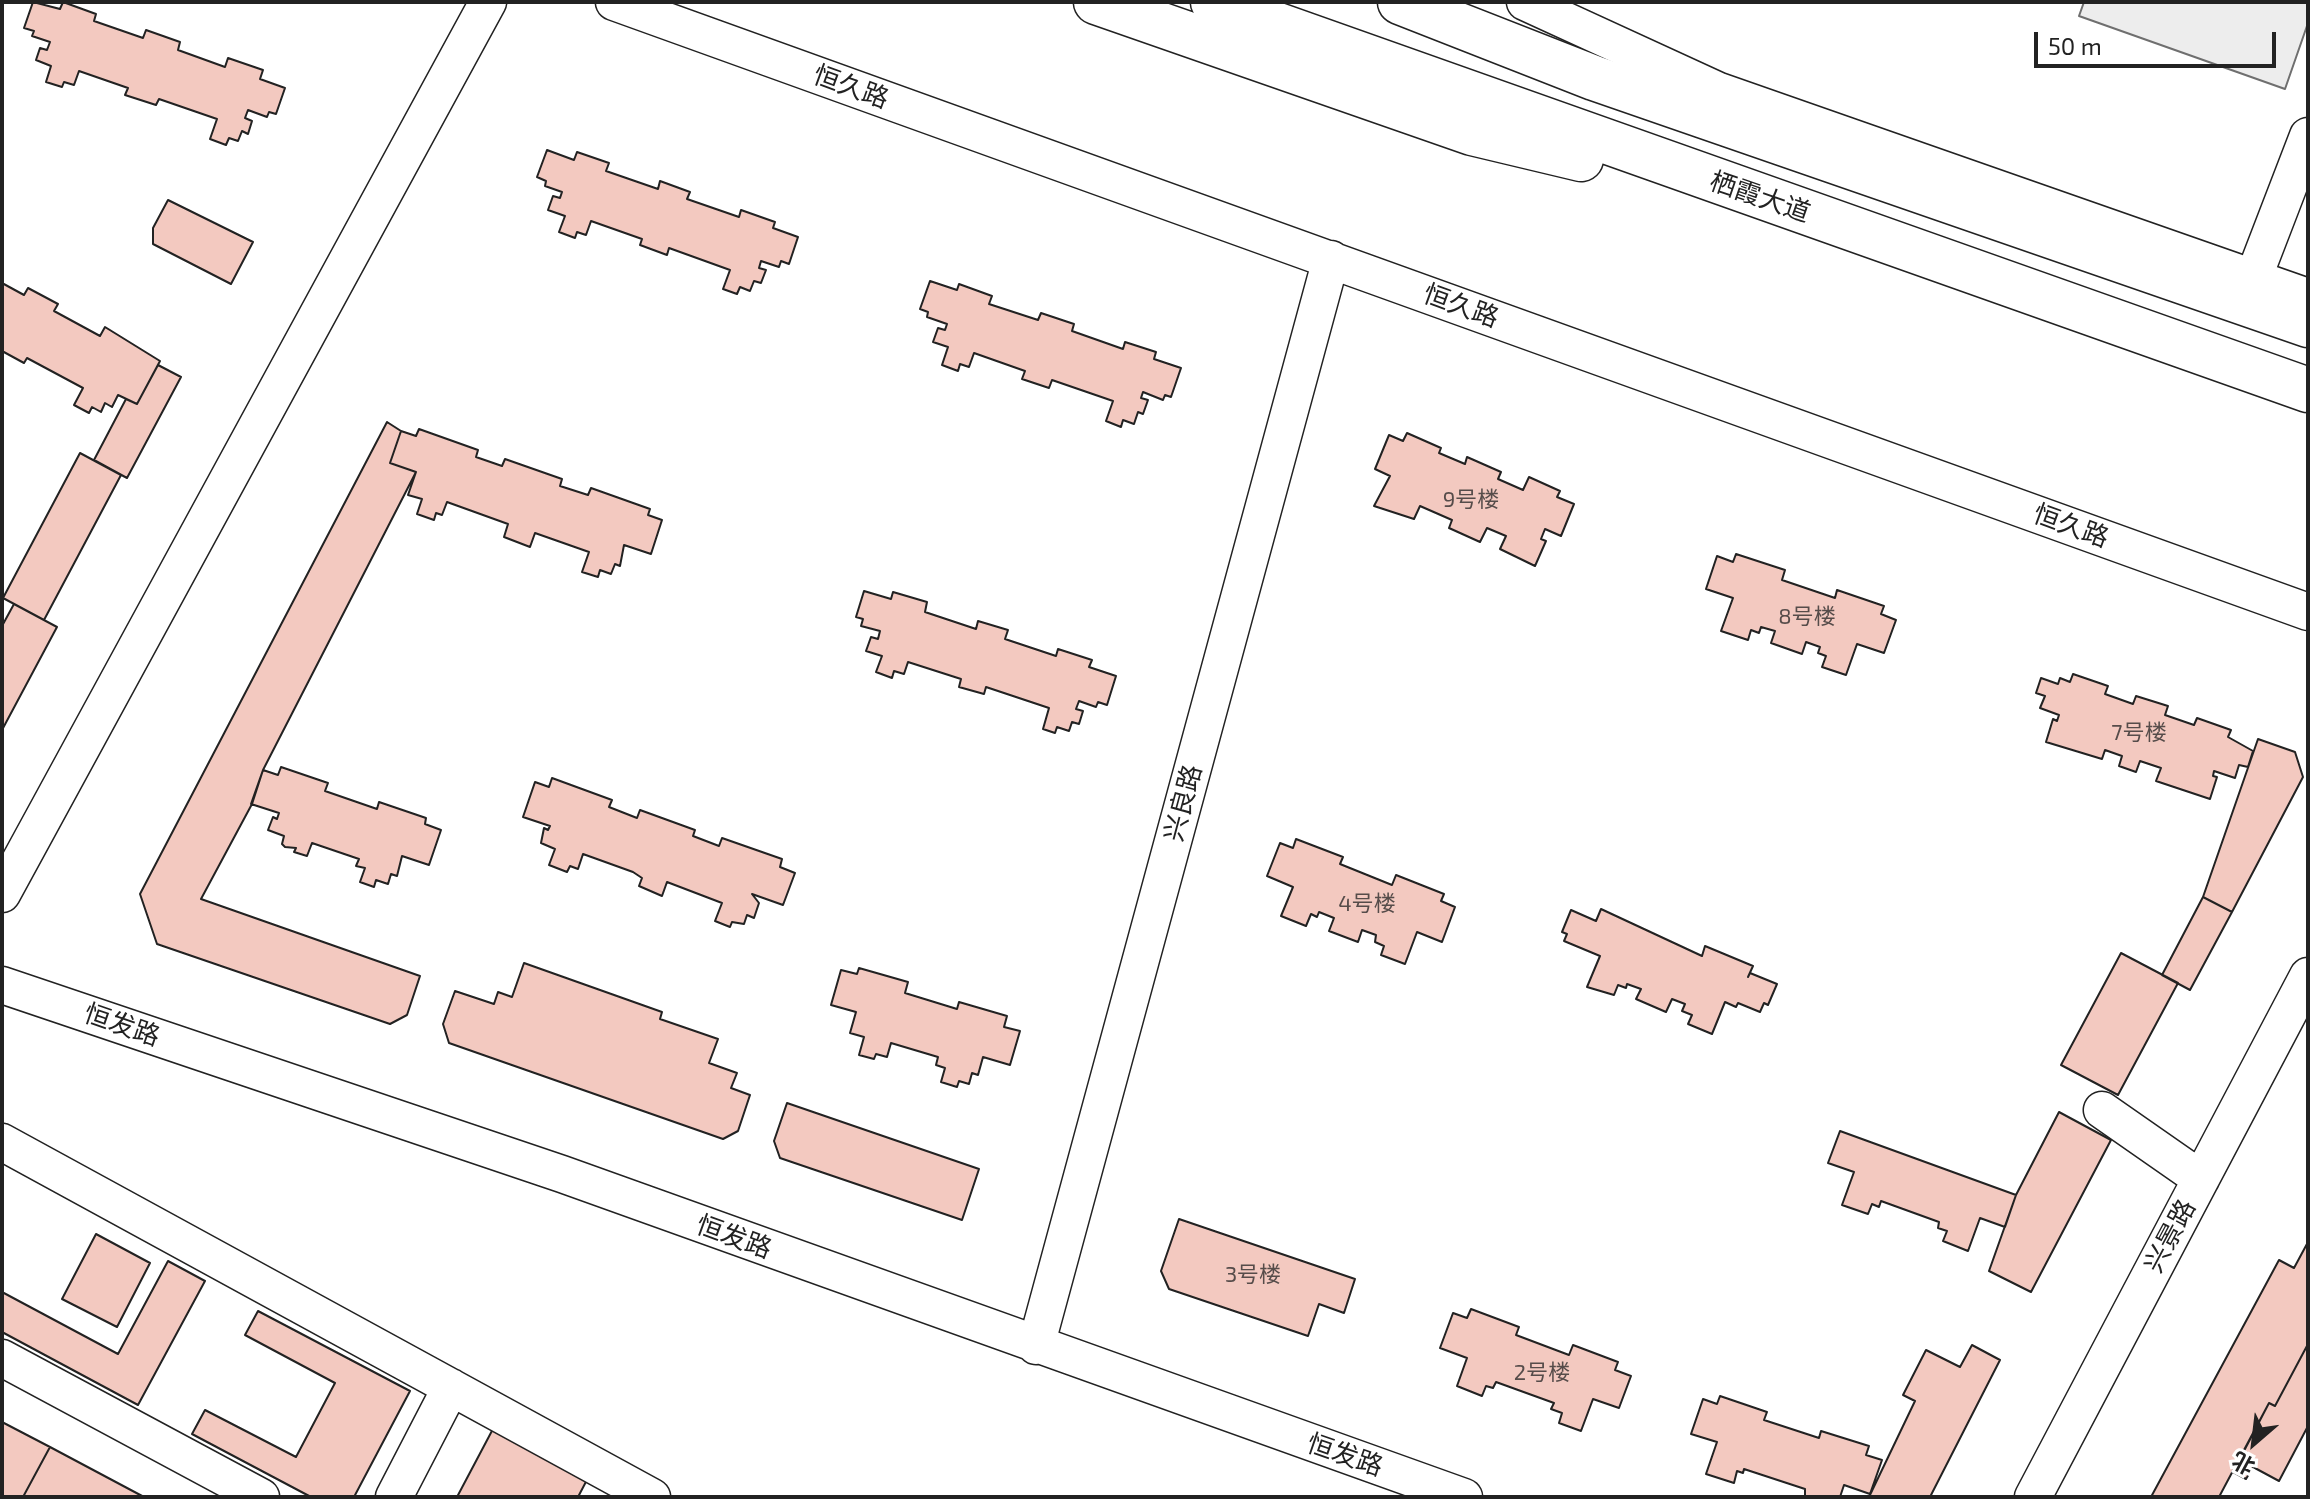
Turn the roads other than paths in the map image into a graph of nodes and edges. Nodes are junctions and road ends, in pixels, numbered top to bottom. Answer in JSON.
{"nodes":[{"id":1,"x":488,"y":2,"type":"edge"},
{"id":2,"x":614,"y":2,"type":"edge"},
{"id":3,"x":1096,"y":2,"type":"edge"},
{"id":4,"x":1213,"y":2,"type":"edge"},
{"id":5,"x":1400,"y":2,"type":"edge"},
{"id":6,"x":1525,"y":2,"type":"edge"},
{"id":7,"x":2308,"y":136,"type":"edge"},
{"id":8,"x":1812,"y":215,"type":"junction"},
{"id":9,"x":1331,"y":259,"type":"junction"},
{"id":10,"x":2253,"y":279,"type":"junction"},
{"id":11,"x":2308,"y":297,"type":"edge"},
{"id":12,"x":2308,"y":325,"type":"edge"},
{"id":13,"x":2308,"y":390,"type":"edge"},
{"id":14,"x":2308,"y":612,"type":"edge"},
{"id":15,"x":2,"y":894,"type":"edge"},
{"id":16,"x":2308,"y":976,"type":"edge"},
{"id":17,"x":2,"y":985,"type":"edge"},
{"id":18,"x":2102,"y":1110,"type":"dead end"},
{"id":19,"x":2,"y":1142,"type":"edge"},
{"id":20,"x":2201,"y":1179,"type":"junction"},
{"id":21,"x":1036,"y":1346,"type":"junction"},
{"id":22,"x":2,"y":1358,"type":"edge"},
{"id":23,"x":451,"y":1387,"type":"junction"},
{"id":24,"x":261,"y":1497,"type":"edge"},
{"id":25,"x":394,"y":1497,"type":"edge"},
{"id":26,"x":652,"y":1497,"type":"edge"},
{"id":27,"x":1464,"y":1497,"type":"edge"},
{"id":28,"x":2033,"y":1497,"type":"edge"}],
"edges":[{"from":1,"to":15,"type":"street"},
{"from":2,"to":9,"type":"street","name":"恒久路"},
{"from":3,"to":8,"type":"main road"},
{"from":4,"to":8,"type":"main road","name":"栖霞大道"},
{"from":5,"to":12,"type":"main road"},
{"from":6,"to":10,"type":"street"},
{"from":7,"to":10,"type":"street"},
{"from":8,"to":13,"type":"main road","name":"栖霞大道"},
{"from":9,"to":14,"type":"street","name":"恒久路"},
{"from":9,"to":21,"type":"street","name":"兴良路"},
{"from":10,"to":11,"type":"street"},
{"from":16,"to":20,"type":"street","name":"兴景路"},
{"from":17,"to":21,"type":"street","name":"恒发路"},
{"from":18,"to":20,"type":"street"},
{"from":19,"to":23,"type":"street"},
{"from":20,"to":28,"type":"street","name":"兴景路"},
{"from":21,"to":27,"type":"street","name":"恒发路"},
{"from":22,"to":24,"type":"street"},
{"from":23,"to":25,"type":"street"},
{"from":23,"to":26,"type":"street"}]}
